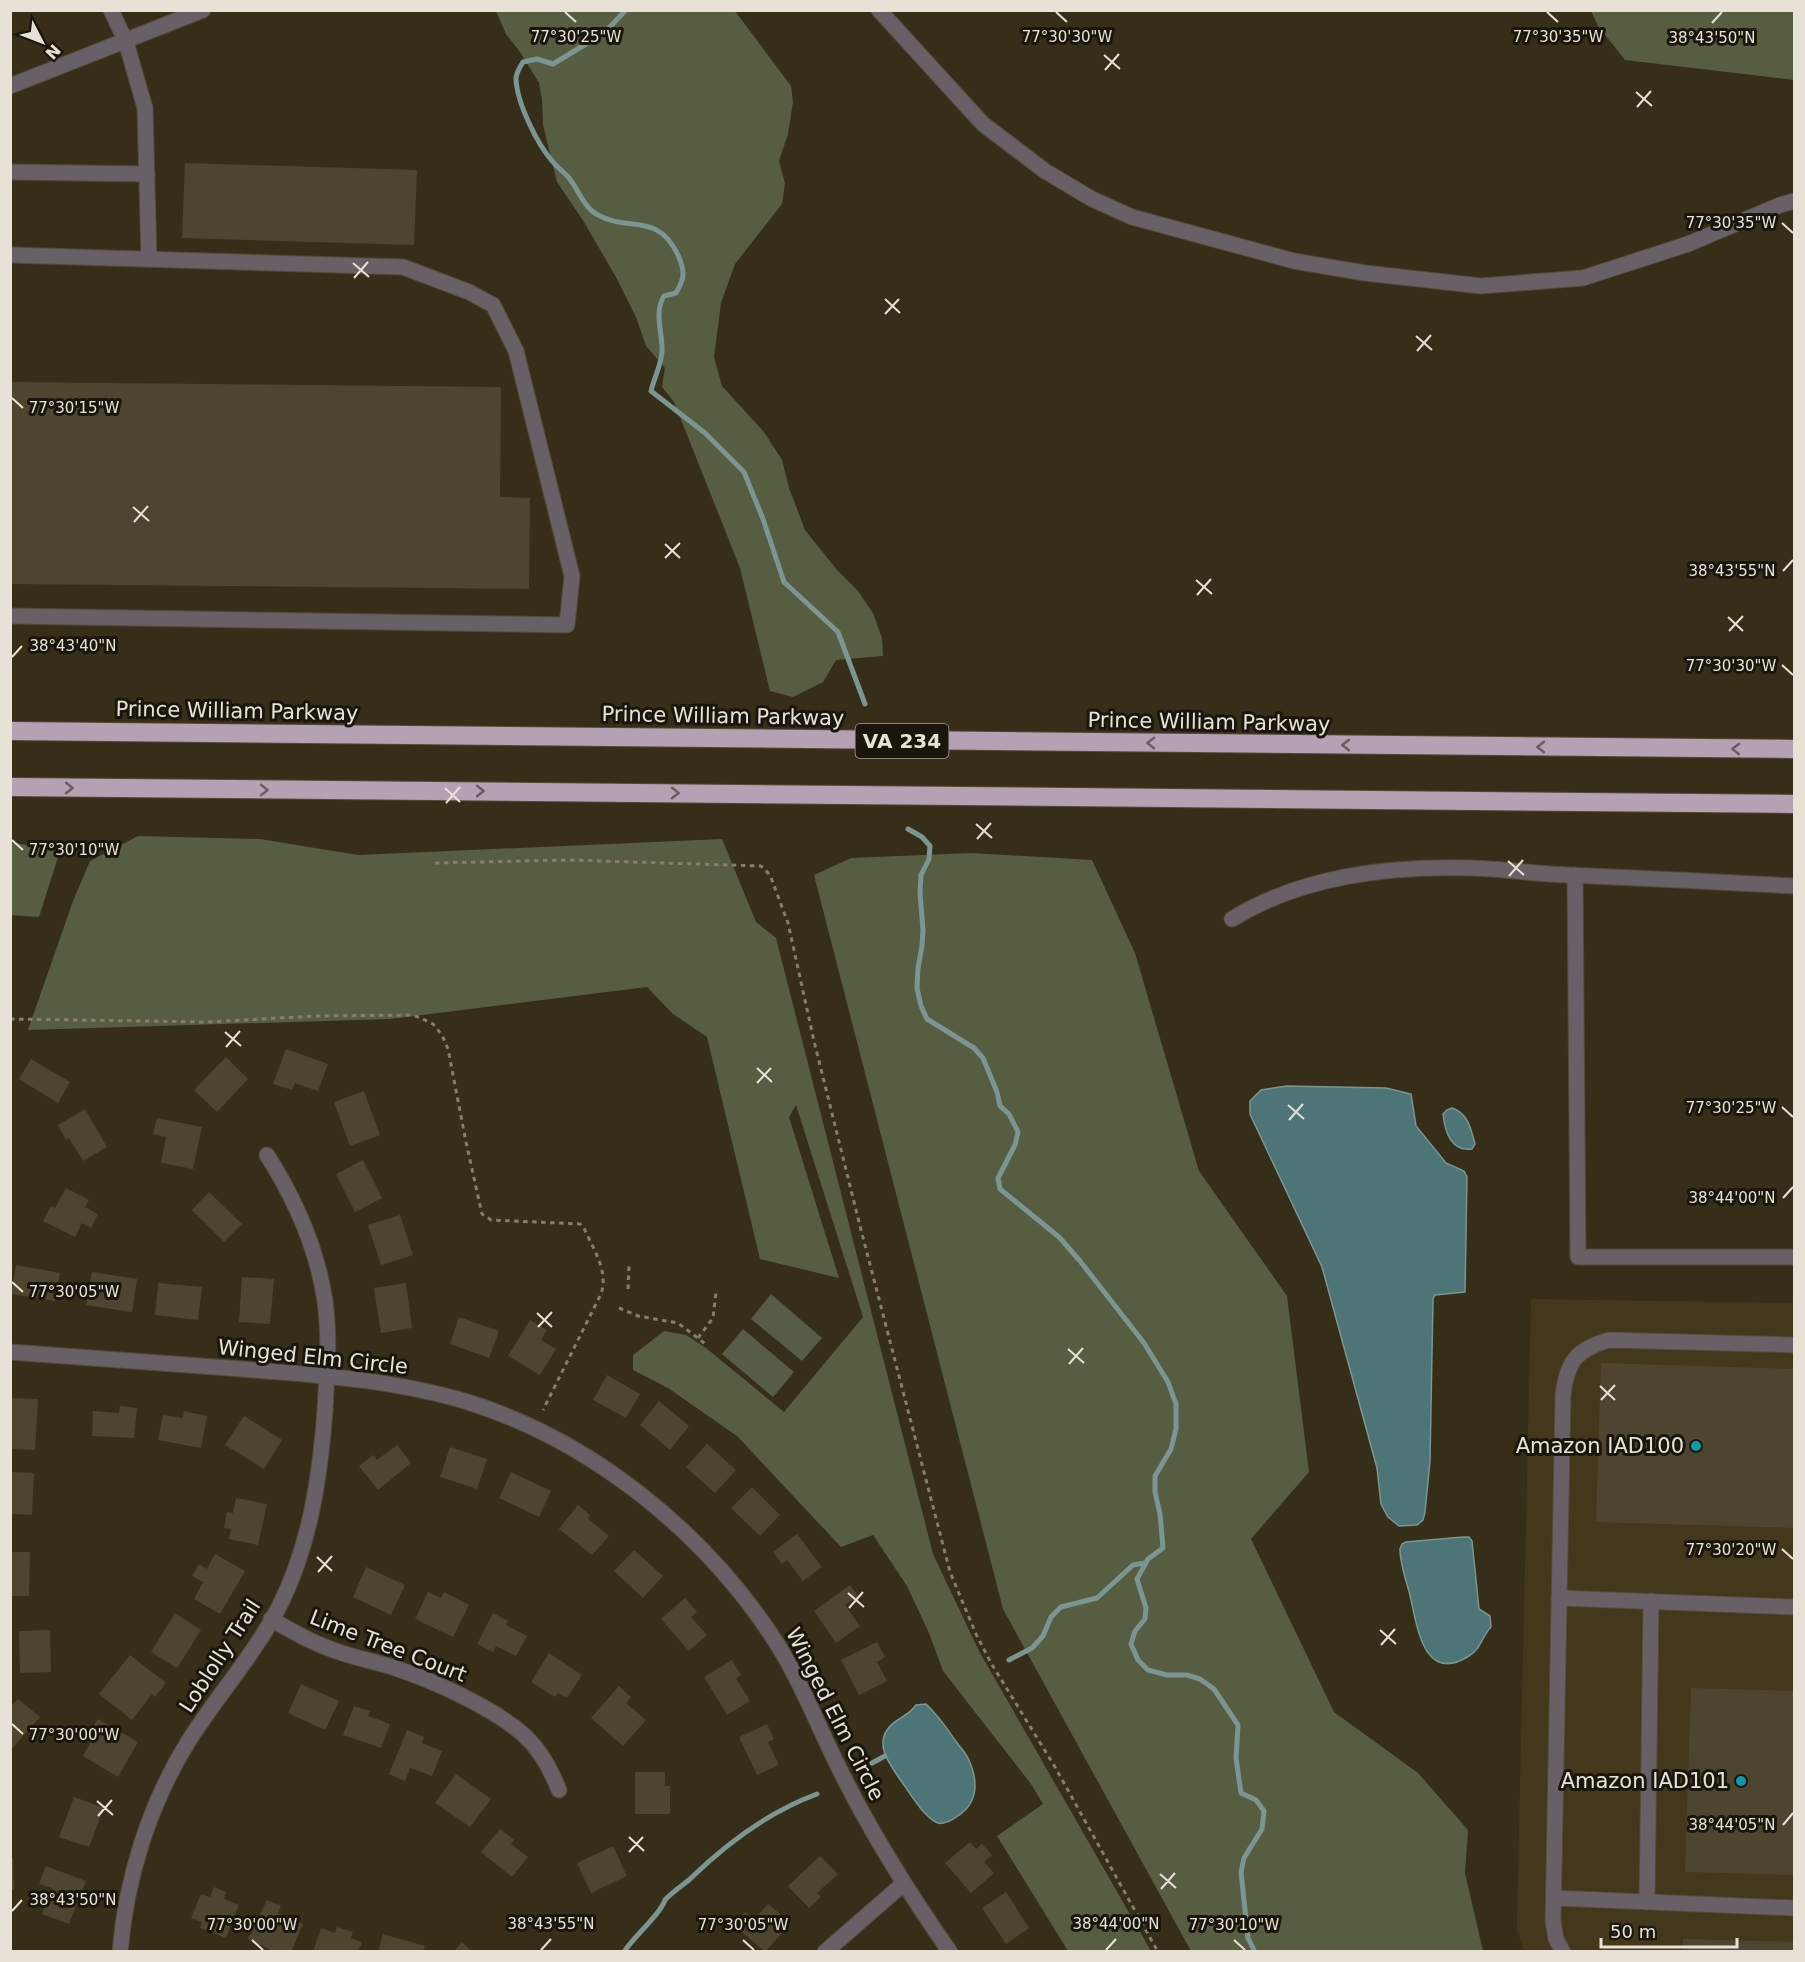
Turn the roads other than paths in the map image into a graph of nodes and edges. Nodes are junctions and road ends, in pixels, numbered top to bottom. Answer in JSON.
{"nodes":[{"id":1,"x":111,"y":10,"type":"edge"},
{"id":2,"x":203,"y":10,"type":"edge"},
{"id":3,"x":879,"y":10,"type":"edge"},
{"id":4,"x":126,"y":42,"type":"junction"},
{"id":5,"x":10,"y":86,"type":"edge"},
{"id":6,"x":10,"y":172,"type":"edge"},
{"id":7,"x":147,"y":174,"type":"junction"},
{"id":8,"x":1794,"y":201,"type":"edge"},
{"id":9,"x":10,"y":255,"type":"edge"},
{"id":10,"x":149,"y":259,"type":"junction"},
{"id":11,"x":10,"y":616,"type":"edge"},
{"id":12,"x":10,"y":731,"type":"edge"},
{"id":13,"x":1794,"y":749,"type":"edge"},
{"id":14,"x":10,"y":787,"type":"edge"},
{"id":15,"x":1794,"y":804,"type":"edge"},
{"id":16,"x":1575,"y":875,"type":"junction"},
{"id":17,"x":1794,"y":886,"type":"edge"},
{"id":18,"x":1232,"y":919,"type":"dead end"},
{"id":19,"x":267,"y":1155,"type":"dead end"},
{"id":20,"x":1794,"y":1257,"type":"edge"},
{"id":21,"x":1794,"y":1345,"type":"edge"},
{"id":22,"x":10,"y":1352,"type":"edge"},
{"id":23,"x":327,"y":1376,"type":"junction"},
{"id":24,"x":1559,"y":1598,"type":"junction"},
{"id":25,"x":1651,"y":1601,"type":"junction"},
{"id":26,"x":1794,"y":1607,"type":"edge"},
{"id":27,"x":271,"y":1619,"type":"junction"},
{"id":28,"x":560,"y":1790,"type":"dead end"},
{"id":29,"x":903,"y":1884,"type":"junction"},
{"id":30,"x":1554,"y":1898,"type":"junction"},
{"id":31,"x":1647,"y":1902,"type":"junction"},
{"id":32,"x":1794,"y":1908,"type":"edge"},
{"id":33,"x":120,"y":1952,"type":"edge"},
{"id":34,"x":825,"y":1952,"type":"edge"},
{"id":35,"x":950,"y":1952,"type":"edge"},
{"id":36,"x":1563,"y":1952,"type":"edge"}],
"edges":[{"from":1,"to":4,"type":"street"},
{"from":2,"to":4,"type":"street"},
{"from":3,"to":8,"type":"street"},
{"from":4,"to":5,"type":"street"},
{"from":4,"to":7,"type":"street"},
{"from":6,"to":7,"type":"street"},
{"from":7,"to":10,"type":"street"},
{"from":9,"to":10,"type":"street"},
{"from":10,"to":11,"type":"street"},
{"from":13,"to":12,"type":"highway","name":"Prince William Parkway","number":"VA 234","one_way":true},
{"from":14,"to":15,"type":"highway","one_way":true},
{"from":16,"to":17,"type":"street"},
{"from":16,"to":18,"type":"street"},
{"from":16,"to":20,"type":"street"},
{"from":19,"to":23,"type":"street","name":"Loblolly Trail"},
{"from":21,"to":24,"type":"street"},
{"from":22,"to":23,"type":"street","name":"Winged Elm Circle"},
{"from":23,"to":27,"type":"street","name":"Loblolly Trail"},
{"from":23,"to":29,"type":"street","name":"Winged Elm Circle"},
{"from":24,"to":25,"type":"street"},
{"from":24,"to":30,"type":"street"},
{"from":25,"to":26,"type":"street"},
{"from":25,"to":31,"type":"street"},
{"from":27,"to":28,"type":"street","name":"Lime Tree Court"},
{"from":27,"to":33,"type":"street","name":"Loblolly Trail"},
{"from":29,"to":34,"type":"street"},
{"from":29,"to":35,"type":"street","name":"Winged Elm Circle"},
{"from":30,"to":31,"type":"street"},
{"from":30,"to":36,"type":"street"},
{"from":31,"to":32,"type":"street"}]}
